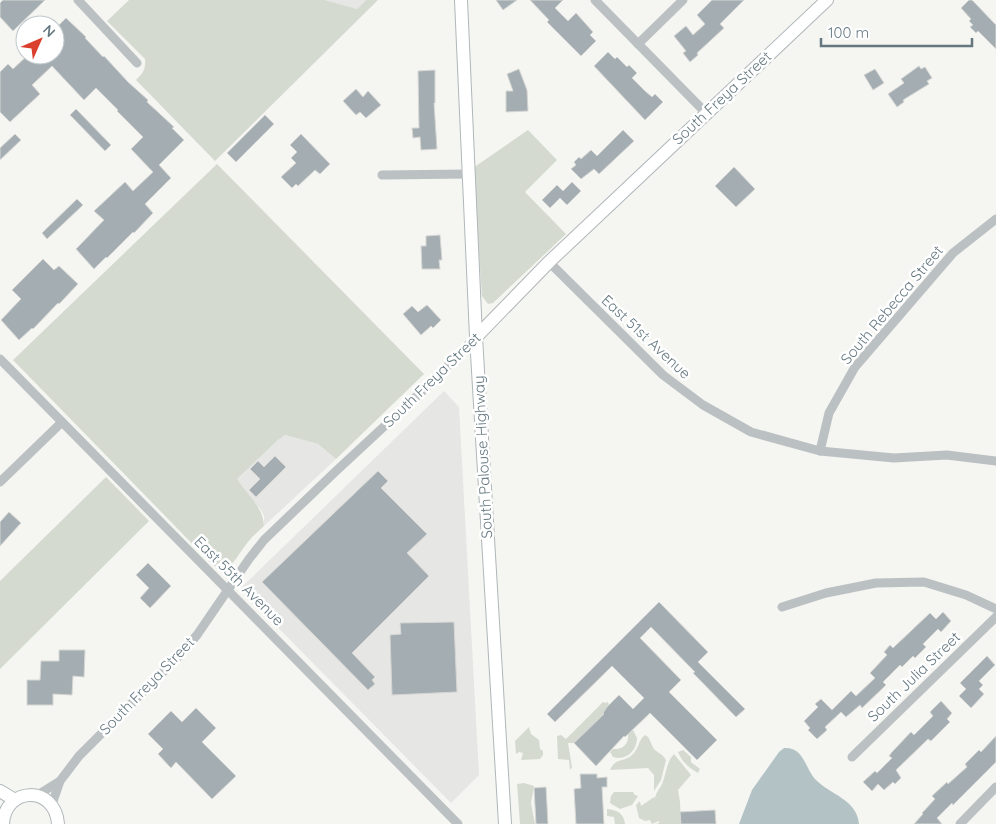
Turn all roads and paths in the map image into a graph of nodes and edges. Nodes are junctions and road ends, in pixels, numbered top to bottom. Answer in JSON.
{"nodes":[{"id":1,"x":78,"y":0,"type":"edge"},
{"id":2,"x":460,"y":0,"type":"edge"},
{"id":3,"x":595,"y":0,"type":"edge"},
{"id":4,"x":682,"y":0,"type":"edge"},
{"id":5,"x":827,"y":0,"type":"edge"},
{"id":6,"x":638,"y":44,"type":"junction"},
{"id":7,"x":137,"y":63,"type":"dead end"},
{"id":8,"x":706,"y":113,"type":"junction"},
{"id":9,"x":468,"y":174,"type":"junction"},
{"id":10,"x":382,"y":175,"type":"dead end"},
{"id":11,"x":996,"y":219,"type":"edge"},
{"id":12,"x":550,"y":262,"type":"junction"},
{"id":13,"x":476,"y":338,"type":"junction"},
{"id":14,"x":0,"y":359,"type":"edge"},
{"id":15,"x":62,"y":422,"type":"junction"},
{"id":16,"x":820,"y":451,"type":"junction"},
{"id":17,"x":996,"y":461,"type":"edge"},
{"id":18,"x":0,"y":482,"type":"edge"},
{"id":19,"x":228,"y":589,"type":"junction"},
{"id":20,"x":782,"y":607,"type":"dead end"},
{"id":21,"x":996,"y":609,"type":"edge"},
{"id":22,"x":996,"y":617,"type":"edge"},
{"id":23,"x":852,"y":757,"type":"dead end"},
{"id":24,"x":60,"y":780,"type":"junction"},
{"id":25,"x":996,"y":787,"type":"edge"},
{"id":26,"x":0,"y":790,"type":"edge"},
{"id":27,"x":0,"y":795,"type":"edge"},
{"id":28,"x":36,"y":796,"type":"junction"},
{"id":29,"x":11,"y":804,"type":"junction"},
{"id":30,"x":52,"y":804,"type":"junction"},
{"id":31,"x":3,"y":824,"type":"edge"},
{"id":32,"x":58,"y":824,"type":"edge"},
{"id":33,"x":458,"y":824,"type":"edge"},
{"id":34,"x":505,"y":824,"type":"edge"},
{"id":35,"x":960,"y":824,"type":"edge"}],
"edges":[{"from":1,"to":7,"type":"street"},
{"from":2,"to":9,"type":"main road","name":"South Palouse Highway"},
{"from":3,"to":6,"type":"street"},
{"from":4,"to":6,"type":"street"},
{"from":5,"to":8,"type":"main road","name":"South Freya Street"},
{"from":6,"to":8,"type":"street"},
{"from":8,"to":12,"type":"main road","name":"South Freya Street"},
{"from":9,"to":10,"type":"street"},
{"from":9,"to":13,"type":"main road","name":"South Palouse Highway"},
{"from":11,"to":16,"type":"street","name":"South Rebecca Street"},
{"from":12,"to":13,"type":"main road","name":"South Freya Street"},
{"from":12,"to":16,"type":"street","name":"East 51st Avenue"},
{"from":13,"to":19,"type":"street","name":"South Freya Street"},
{"from":13,"to":34,"type":"main road","name":"South Palouse Highway"},
{"from":14,"to":15,"type":"street","name":"East 55th Avenue"},
{"from":15,"to":18,"type":"street"},
{"from":15,"to":19,"type":"street","name":"East 55th Avenue"},
{"from":16,"to":17,"type":"street","name":"East 51st Avenue"},
{"from":19,"to":24,"type":"street","name":"South Freya Street"},
{"from":19,"to":33,"type":"street","name":"East 55th Avenue"},
{"from":20,"to":21,"type":"street"},
{"from":22,"to":23,"type":"street","name":"South Julia Street"},
{"from":24,"to":28,"type":"street","name":"South Freya Street"},
{"from":24,"to":30,"type":"street","name":"South Freya Street"},
{"from":25,"to":35,"type":"street"},
{"from":26,"to":29,"type":"main road"},
{"from":27,"to":29,"type":"main road"},
{"from":28,"to":29,"type":"main road"},
{"from":28,"to":30,"type":"main road"},
{"from":29,"to":31,"type":"main road"},
{"from":30,"to":32,"type":"main road"}]}
